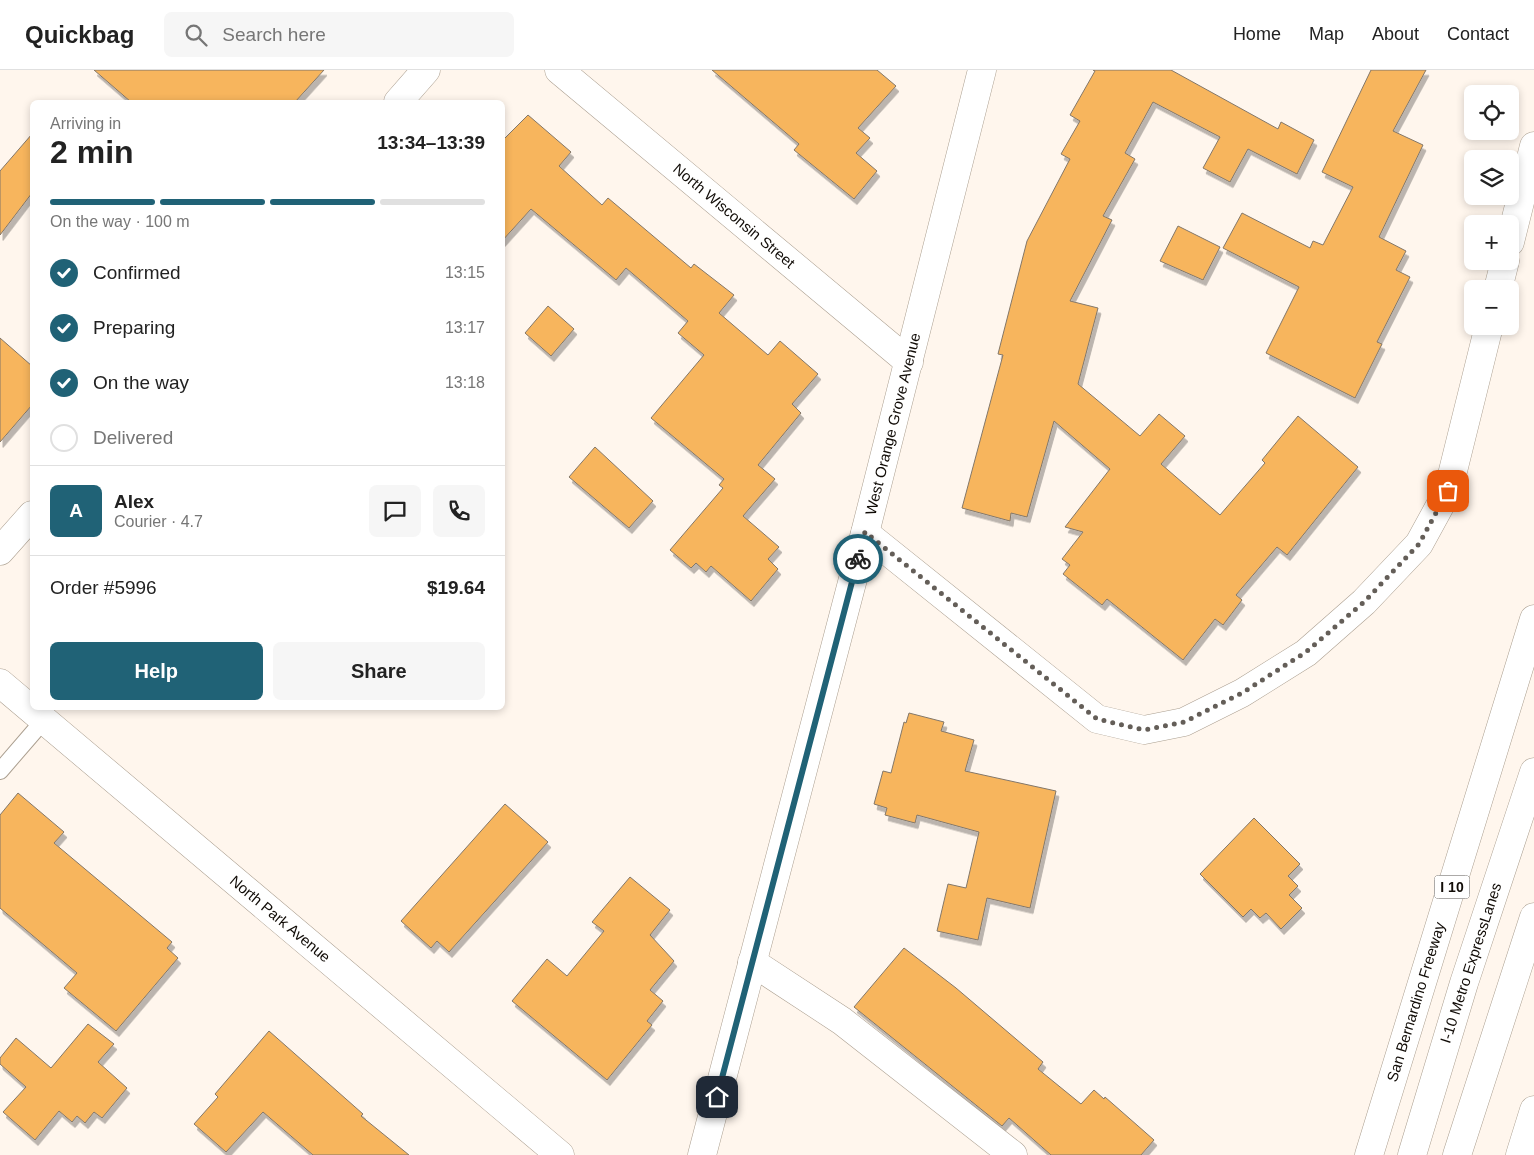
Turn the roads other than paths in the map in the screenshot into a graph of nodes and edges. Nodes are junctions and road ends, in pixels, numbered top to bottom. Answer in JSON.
{"nodes":[{"id":1,"x":426,"y":70,"type":"edge"},
{"id":2,"x":558,"y":70,"type":"edge"},
{"id":3,"x":982,"y":70,"type":"edge"},
{"id":4,"x":400,"y":100,"type":"edge"},
{"id":5,"x":1534,"y":146,"type":"edge"},
{"id":6,"x":1517,"y":215,"type":"edge"},
{"id":7,"x":1487,"y":335,"type":"edge"},
{"id":8,"x":909,"y":362,"type":"junction"},
{"id":9,"x":30,"y":516,"type":"edge"},
{"id":10,"x":865,"y":532,"type":"junction"},
{"id":11,"x":0,"y":551,"type":"edge"},
{"id":12,"x":1534,"y":619,"type":"edge"},
{"id":13,"x":0,"y":683,"type":"edge"},
{"id":14,"x":30,"y":708,"type":"edge"},
{"id":15,"x":32,"y":710,"type":"edge"},
{"id":16,"x":44,"y":720,"type":"junction"},
{"id":17,"x":0,"y":771,"type":"edge"},
{"id":18,"x":1534,"y":772,"type":"edge"},
{"id":19,"x":1534,"y":917,"type":"edge"},
{"id":20,"x":752,"y":962,"type":"junction"},
{"id":21,"x":1534,"y":1110,"type":"edge"},
{"id":22,"x":560,"y":1155,"type":"edge"},
{"id":23,"x":702,"y":1155,"type":"edge"},
{"id":24,"x":1013,"y":1155,"type":"edge"},
{"id":25,"x":1369,"y":1155,"type":"edge"},
{"id":26,"x":1412,"y":1155,"type":"edge"},
{"id":27,"x":1457,"y":1155,"type":"edge"},
{"id":28,"x":1520,"y":1155,"type":"edge"}],
"edges":[{"from":1,"to":4,"type":"main road"},
{"from":2,"to":8,"type":"main road","name":"North Wisconsin Street"},
{"from":3,"to":8,"type":"main road","name":"West Orange Grove Avenue"},
{"from":5,"to":6,"type":"main road"},
{"from":7,"to":10,"type":"main road"},
{"from":8,"to":10,"type":"main road","name":"West Orange Grove Avenue"},
{"from":9,"to":11,"type":"main road"},
{"from":10,"to":20,"type":"main road","name":"West Orange Grove Avenue"},
{"from":12,"to":25,"type":"main road","name":"San Bernardino Freeway","number":"I 10"},
{"from":13,"to":14,"type":"main road","name":"North Park Avenue"},
{"from":15,"to":16,"type":"main road","name":"North Park Avenue"},
{"from":16,"to":17,"type":"lane"},
{"from":16,"to":22,"type":"main road","name":"North Park Avenue"},
{"from":18,"to":26,"type":"main road","name":"I-10 Metro ExpressLanes"},
{"from":19,"to":27,"type":"main road"},
{"from":20,"to":23,"type":"main road","name":"West Orange Grove Avenue"},
{"from":20,"to":24,"type":"main road"},
{"from":21,"to":28,"type":"main road"}]}
